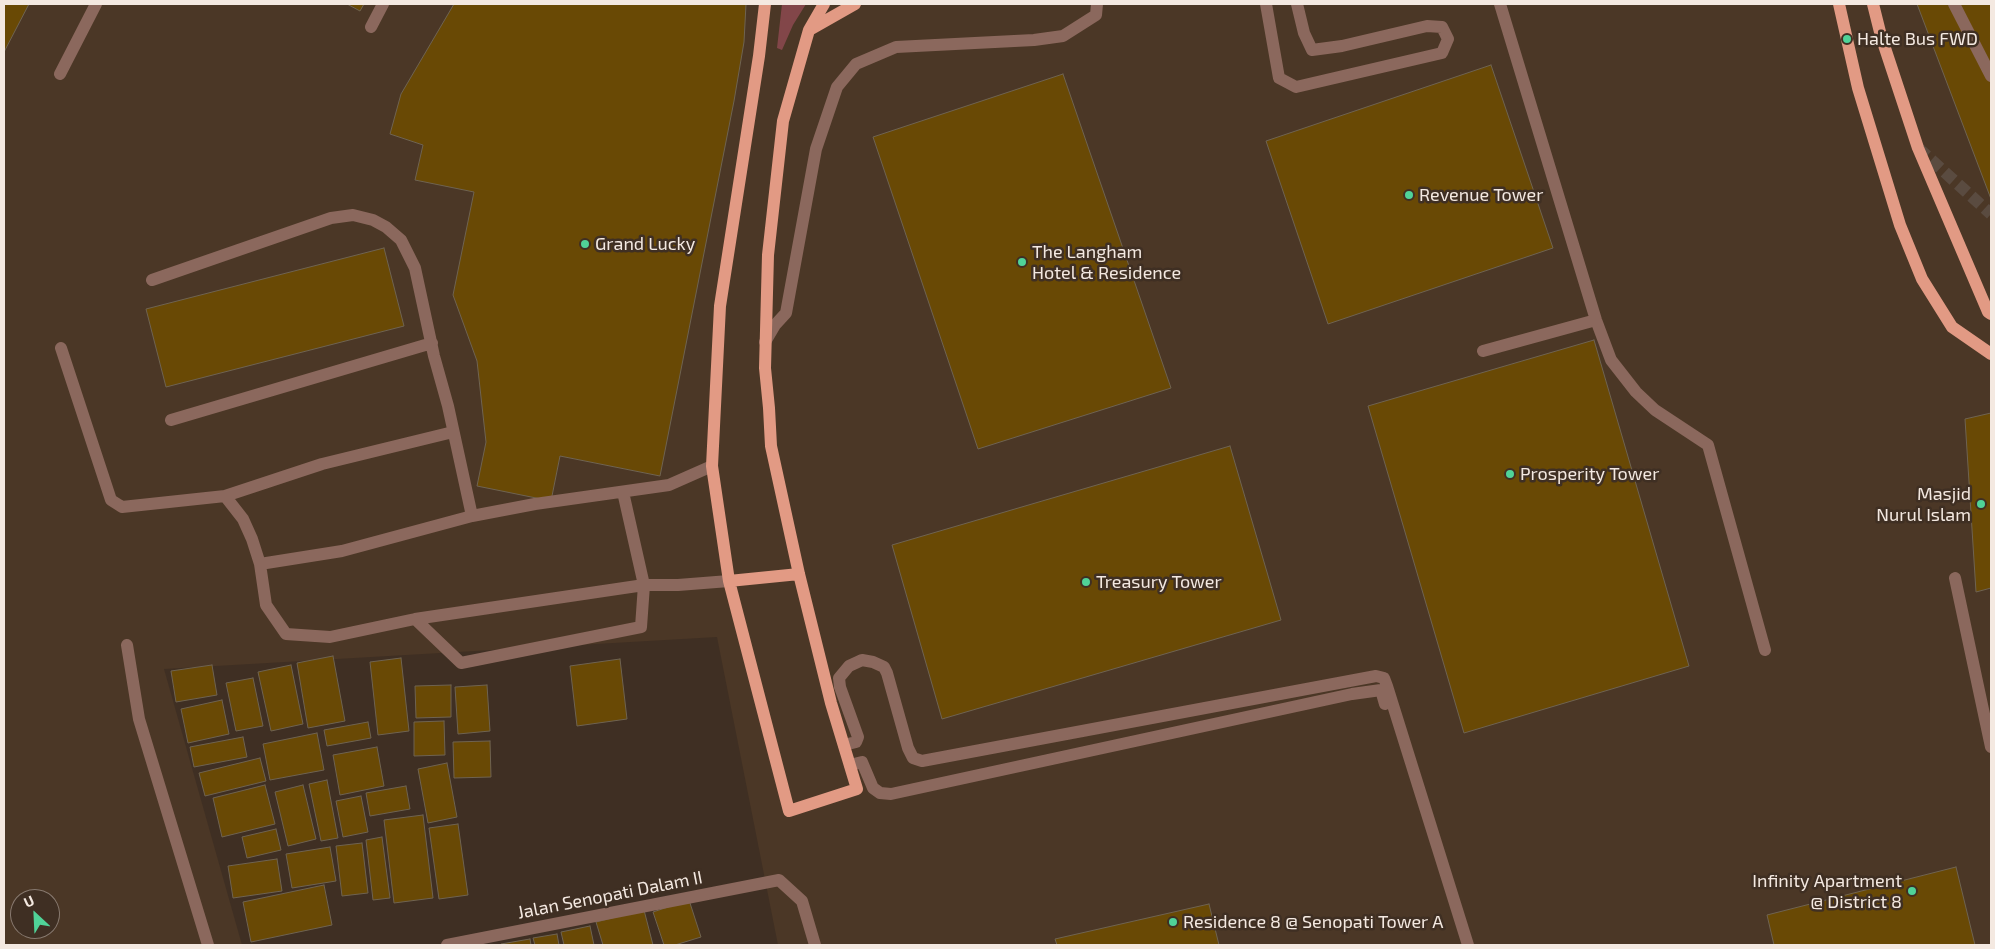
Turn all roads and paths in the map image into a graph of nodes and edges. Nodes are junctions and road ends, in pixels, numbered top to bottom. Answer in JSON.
{"nodes":[{"id":1,"x":96,"y":4,"type":"edge"},
{"id":2,"x":383,"y":4,"type":"edge"},
{"id":3,"x":765,"y":4,"type":"edge"},
{"id":4,"x":824,"y":4,"type":"edge"},
{"id":5,"x":855,"y":4,"type":"edge"},
{"id":6,"x":1097,"y":4,"type":"edge"},
{"id":7,"x":1266,"y":4,"type":"edge"},
{"id":8,"x":1297,"y":4,"type":"edge"},
{"id":9,"x":1500,"y":4,"type":"edge"},
{"id":10,"x":1839,"y":4,"type":"edge"},
{"id":11,"x":1872,"y":4,"type":"edge"},
{"id":12,"x":1954,"y":4,"type":"edge"},
{"id":13,"x":371,"y":27,"type":"dead end"},
{"id":14,"x":808,"y":30,"type":"junction"},
{"id":15,"x":60,"y":74,"type":"dead end"},
{"id":16,"x":1991,"y":76,"type":"edge"},
{"id":17,"x":152,"y":280,"type":"dead end"},
{"id":18,"x":1991,"y":314,"type":"edge"},
{"id":19,"x":1596,"y":320,"type":"junction"},
{"id":20,"x":765,"y":342,"type":"junction"},
{"id":21,"x":432,"y":343,"type":"junction"},
{"id":22,"x":61,"y":348,"type":"dead end"},
{"id":23,"x":1483,"y":351,"type":"dead end"},
{"id":24,"x":1991,"y":354,"type":"edge"},
{"id":25,"x":171,"y":420,"type":"dead end"},
{"id":26,"x":453,"y":432,"type":"junction"},
{"id":27,"x":712,"y":466,"type":"junction"},
{"id":28,"x":623,"y":492,"type":"junction"},
{"id":29,"x":225,"y":496,"type":"junction"},
{"id":30,"x":472,"y":516,"type":"junction"},
{"id":31,"x":260,"y":564,"type":"junction"},
{"id":32,"x":799,"y":574,"type":"junction"},
{"id":33,"x":1955,"y":578,"type":"dead end"},
{"id":34,"x":730,"y":581,"type":"junction"},
{"id":35,"x":644,"y":584,"type":"junction"},
{"id":36,"x":415,"y":620,"type":"junction"},
{"id":37,"x":128,"y":645,"type":"dead end"},
{"id":38,"x":1765,"y":650,"type":"dead end"},
{"id":39,"x":1384,"y":688,"type":"junction"},
{"id":40,"x":844,"y":745,"type":"junction"},
{"id":41,"x":1991,"y":747,"type":"edge"},
{"id":42,"x":850,"y":765,"type":"junction"},
{"id":43,"x":208,"y":945,"type":"edge"},
{"id":44,"x":447,"y":945,"type":"edge"},
{"id":45,"x":815,"y":945,"type":"edge"},
{"id":46,"x":1461,"y":945,"type":"edge"},
{"id":47,"x":1468,"y":945,"type":"edge"}],
"edges":[{"from":1,"to":15,"type":"street"},
{"from":2,"to":13,"type":"street"},
{"from":3,"to":27,"type":"main road"},
{"from":4,"to":14,"type":"main road"},
{"from":5,"to":14,"type":"main road"},
{"from":6,"to":20,"type":"street"},
{"from":7,"to":8,"type":"street"},
{"from":9,"to":19,"type":"street"},
{"from":10,"to":24,"type":"main road"},
{"from":11,"to":18,"type":"main road"},
{"from":12,"to":16,"type":"street"},
{"from":14,"to":20,"type":"main road"},
{"from":17,"to":21,"type":"street"},
{"from":19,"to":23,"type":"street"},
{"from":19,"to":38,"type":"street"},
{"from":20,"to":32,"type":"main road"},
{"from":21,"to":25,"type":"street"},
{"from":21,"to":26,"type":"street"},
{"from":22,"to":29,"type":"street"},
{"from":26,"to":29,"type":"street"},
{"from":26,"to":30,"type":"street"},
{"from":27,"to":28,"type":"street"},
{"from":27,"to":34,"type":"main road"},
{"from":28,"to":30,"type":"street"},
{"from":28,"to":35,"type":"street"},
{"from":29,"to":31,"type":"street"},
{"from":30,"to":31,"type":"street"},
{"from":31,"to":36,"type":"street"},
{"from":32,"to":34,"type":"main road"},
{"from":32,"to":40,"type":"main road"},
{"from":33,"to":41,"type":"street"},
{"from":34,"to":35,"type":"street"},
{"from":34,"to":42,"type":"main road"},
{"from":35,"to":36,"type":"street"},
{"from":35,"to":36,"type":"street"},
{"from":37,"to":43,"type":"street"},
{"from":39,"to":40,"type":"street"},
{"from":39,"to":42,"type":"street"},
{"from":39,"to":46,"type":"street"},
{"from":39,"to":47,"type":"street"},
{"from":40,"to":42,"type":"main road"},
{"from":44,"to":45,"type":"street","name":"Jalan Senopati Dalam II"}]}
